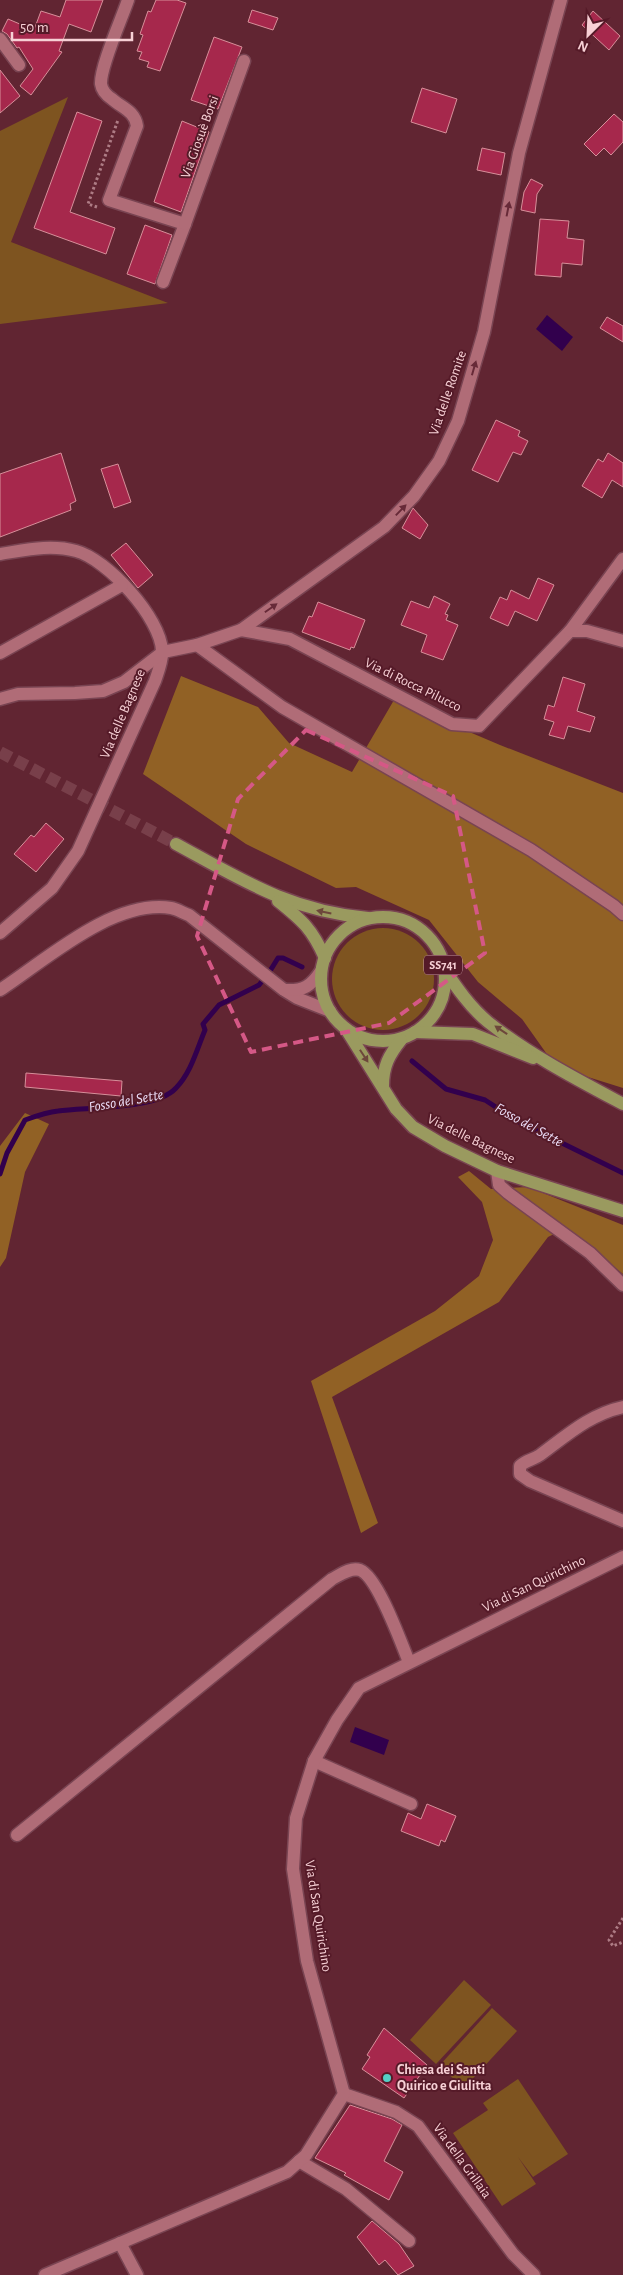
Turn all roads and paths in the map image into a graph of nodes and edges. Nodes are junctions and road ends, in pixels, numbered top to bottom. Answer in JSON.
{"nodes":[{"id":1,"x":128,"y":0,"type":"edge"},
{"id":2,"x":561,"y":0,"type":"edge"},
{"id":3,"x":0,"y":39,"type":"edge"},
{"id":4,"x":244,"y":61,"type":"dead end"},
{"id":5,"x":19,"y":66,"type":"dead end"},
{"id":6,"x":121,"y":112,"type":"dead end"},
{"id":7,"x":107,"y":205,"type":"junction"},
{"id":8,"x":184,"y":224,"type":"junction"},
{"id":9,"x":163,"y":282,"type":"dead end"},
{"id":10,"x":0,"y":554,"type":"edge"},
{"id":11,"x":623,"y":559,"type":"edge"},
{"id":12,"x":122,"y":585,"type":"junction"},
{"id":13,"x":241,"y":630,"type":"junction"},
{"id":14,"x":570,"y":631,"type":"junction"},
{"id":15,"x":623,"y":641,"type":"edge"},
{"id":16,"x":197,"y":645,"type":"junction"},
{"id":17,"x":163,"y":652,"type":"junction"},
{"id":18,"x":0,"y":653,"type":"edge"},
{"id":19,"x":0,"y":699,"type":"edge"},
{"id":20,"x":176,"y":844,"type":"tunnel mouth"},
{"id":21,"x":270,"y":895,"type":"junction"},
{"id":22,"x":623,"y":914,"type":"edge"},
{"id":23,"x":373,"y":918,"type":"junction"},
{"id":24,"x":0,"y":933,"type":"edge"},
{"id":25,"x":324,"y":958,"type":"junction"},
{"id":26,"x":444,"y":968,"type":"junction"},
{"id":27,"x":322,"y":971,"type":"junction"},
{"id":28,"x":0,"y":990,"type":"edge"},
{"id":29,"x":284,"y":990,"type":"junction"},
{"id":30,"x":330,"y":1011,"type":"junction"},
{"id":31,"x":344,"y":1027,"type":"junction"},
{"id":32,"x":415,"y":1032,"type":"junction"},
{"id":33,"x":401,"y":1040,"type":"junction"},
{"id":34,"x":556,"y":1067,"type":"junction"},
{"id":35,"x":383,"y":1086,"type":"junction"},
{"id":36,"x":623,"y":1104,"type":"edge"},
{"id":37,"x":498,"y":1171,"type":"junction"},
{"id":38,"x":623,"y":1211,"type":"edge"},
{"id":39,"x":623,"y":1285,"type":"edge"},
{"id":40,"x":623,"y":1407,"type":"edge"},
{"id":41,"x":623,"y":1521,"type":"edge"},
{"id":42,"x":623,"y":1557,"type":"edge"},
{"id":43,"x":409,"y":1662,"type":"junction"},
{"id":44,"x":314,"y":1761,"type":"junction"},
{"id":45,"x":411,"y":1804,"type":"dead end"},
{"id":46,"x":17,"y":1835,"type":"dead end"},
{"id":47,"x":623,"y":1918,"type":"edge"},
{"id":48,"x":623,"y":1942,"type":"edge"},
{"id":49,"x":344,"y":2094,"type":"junction"},
{"id":50,"x":299,"y":2162,"type":"junction"},
{"id":51,"x":409,"y":2240,"type":"dead end"},
{"id":52,"x":120,"y":2243,"type":"junction"},
{"id":53,"x":45,"y":2275,"type":"edge"},
{"id":54,"x":137,"y":2275,"type":"edge"},
{"id":55,"x":534,"y":2275,"type":"edge"}],
"edges":[{"from":1,"to":7,"type":"street"},
{"from":13,"to":2,"type":"street","name":"Via delle Romite","one_way":true},
{"from":3,"to":5,"type":"street"},
{"from":4,"to":8,"type":"street","name":"Via Giosuè Borsi"},
{"from":6,"to":7,"type":"path"},
{"from":7,"to":8,"type":"street"},
{"from":8,"to":9,"type":"street","name":"Via Giosuè Borsi"},
{"from":10,"to":12,"type":"street"},
{"from":11,"to":14,"type":"street","name":"Via di Rocca Pilucco"},
{"from":12,"to":17,"type":"street"},
{"from":12,"to":18,"type":"street"},
{"from":13,"to":14,"type":"street","name":"Via di Rocca Pilucco"},
{"from":13,"to":16,"type":"street","name":"Via delle Romite"},
{"from":14,"to":15,"type":"street"},
{"from":16,"to":17,"type":"street","name":"Via delle Romite"},
{"from":16,"to":22,"type":"street"},
{"from":17,"to":19,"type":"street"},
{"from":17,"to":24,"type":"street","name":"Via delle Bagnese"},
{"from":20,"to":21,"type":"main road","number":"SS741"},
{"from":23,"to":21,"type":"main road","number":"SS741","one_way":true},
{"from":21,"to":25,"type":"main road","number":"SS741"},
{"from":23,"to":25,"type":"main road","number":"SS741"},
{"from":23,"to":26,"type":"main road","number":"SS741"},
{"from":25,"to":27,"type":"main road","number":"SS741"},
{"from":26,"to":32,"type":"main road","number":"SS741"},
{"from":34,"to":26,"type":"main road","number":"SS741","one_way":true},
{"from":27,"to":29,"type":"street"},
{"from":27,"to":30,"type":"main road","number":"SS741"},
{"from":28,"to":29,"type":"street"},
{"from":29,"to":30,"type":"street"},
{"from":30,"to":31,"type":"main road","number":"SS741"},
{"from":31,"to":33,"type":"main road","number":"SS741"},
{"from":31,"to":35,"type":"main road","name":"Via delle Bagnese","one_way":true},
{"from":32,"to":33,"type":"main road","number":"SS741"},
{"from":32,"to":34,"type":"main road","number":"SS741"},
{"from":33,"to":35,"type":"main road"},
{"from":34,"to":36,"type":"main road","number":"SS741"},
{"from":35,"to":37,"type":"main road","name":"Via delle Bagnese"},
{"from":37,"to":38,"type":"main road","name":"Via delle Bagnese"},
{"from":37,"to":39,"type":"street"},
{"from":40,"to":41,"type":"street"},
{"from":42,"to":43,"type":"street","name":"Via di San Quirichino"},
{"from":43,"to":44,"type":"street","name":"Via di San Quirichino"},
{"from":43,"to":46,"type":"street"},
{"from":44,"to":45,"type":"street"},
{"from":44,"to":49,"type":"street","name":"Via di San Quirichino"},
{"from":47,"to":48,"type":"path"},
{"from":49,"to":50,"type":"street"},
{"from":49,"to":55,"type":"street","name":"Via della Grillaia"},
{"from":50,"to":51,"type":"street"},
{"from":50,"to":52,"type":"street"},
{"from":52,"to":53,"type":"street"},
{"from":52,"to":54,"type":"street"}]}
